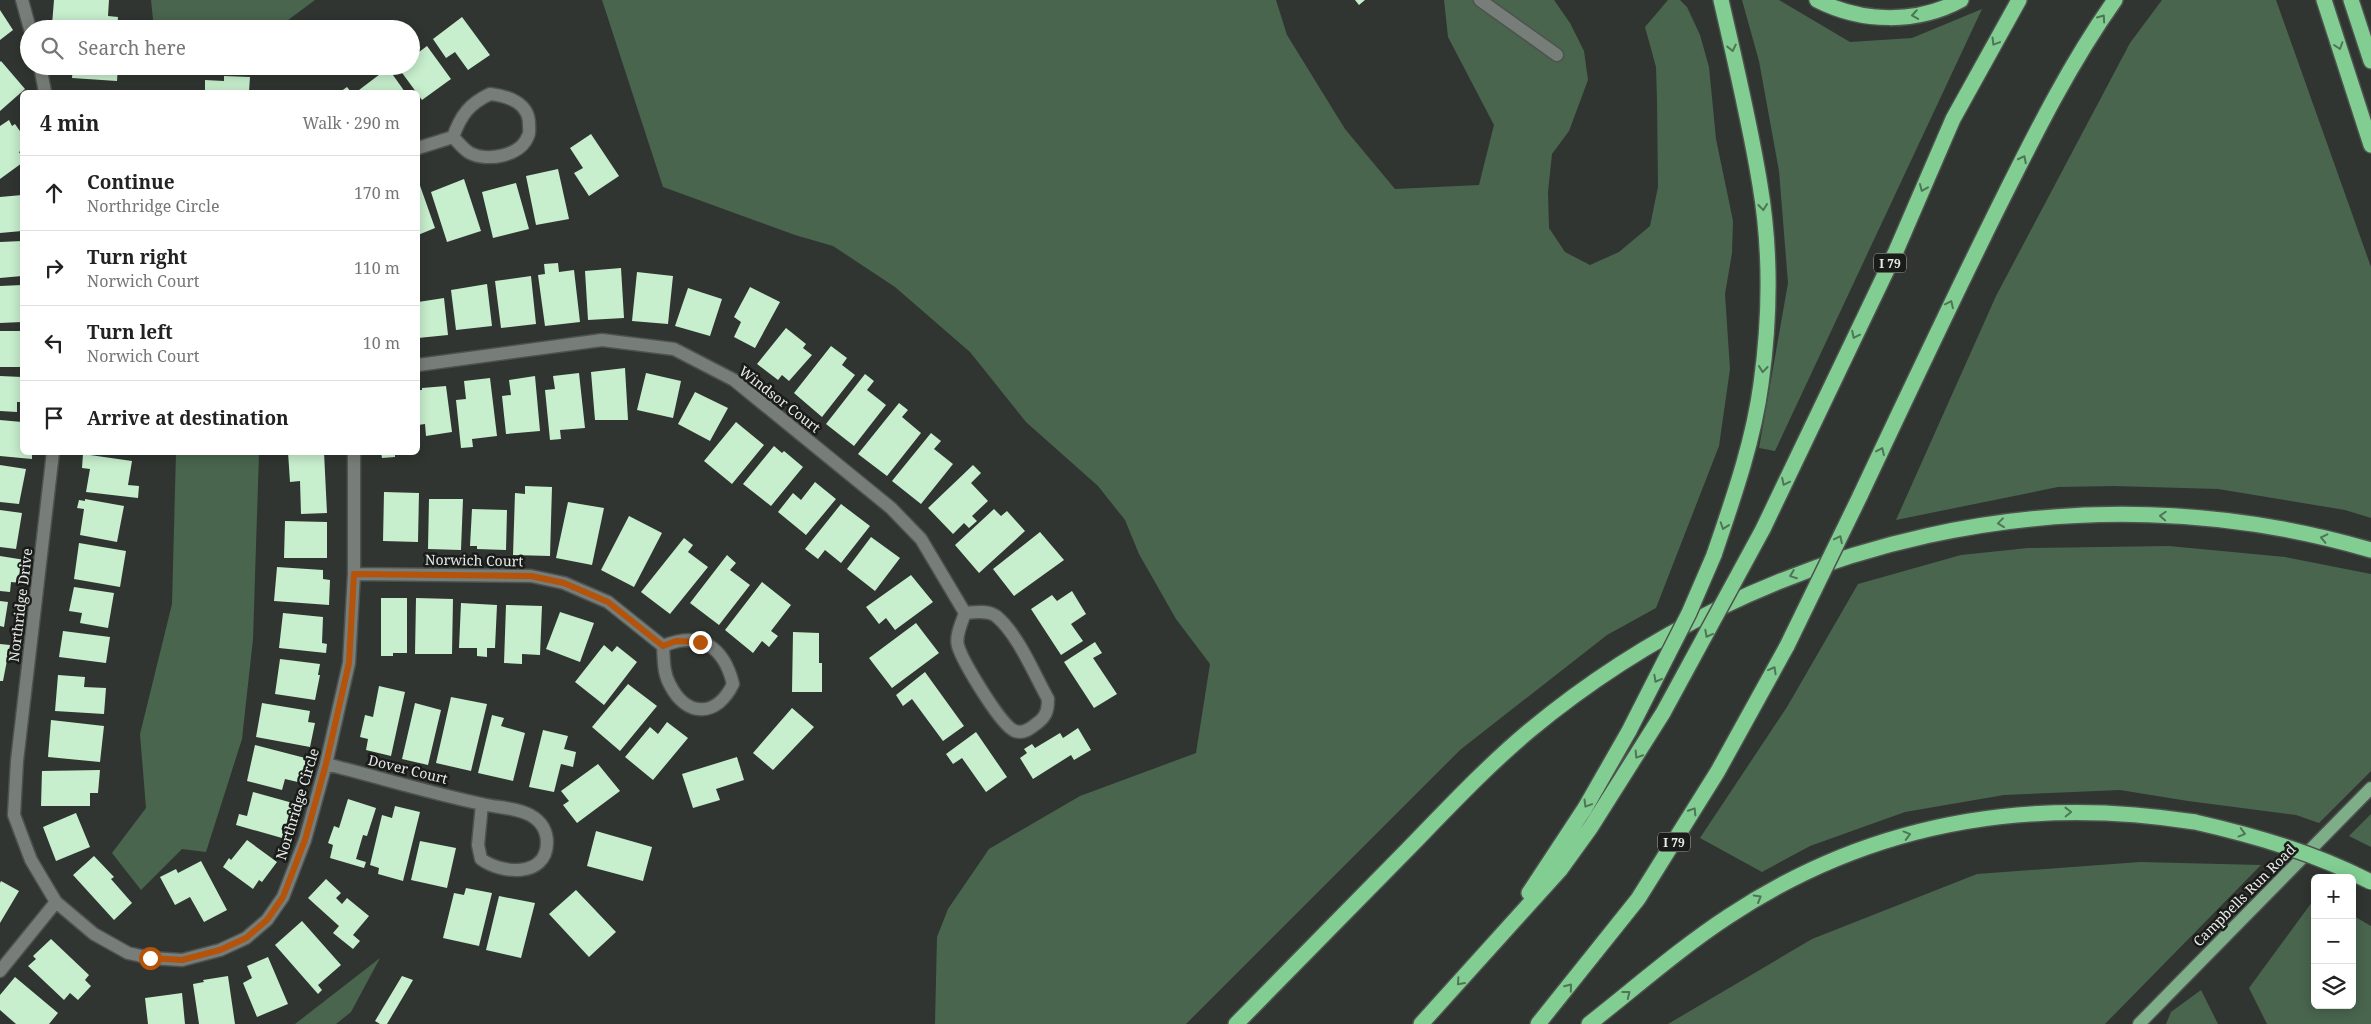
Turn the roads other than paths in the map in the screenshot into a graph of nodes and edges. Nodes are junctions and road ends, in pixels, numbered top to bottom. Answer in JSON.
{"nodes":[{"id":1,"x":22,"y":0,"type":"edge"},
{"id":2,"x":1480,"y":0,"type":"edge"},
{"id":3,"x":1721,"y":0,"type":"edge"},
{"id":4,"x":1817,"y":0,"type":"edge"},
{"id":5,"x":1961,"y":0,"type":"edge"},
{"id":6,"x":2020,"y":0,"type":"edge"},
{"id":7,"x":2115,"y":0,"type":"edge"},
{"id":8,"x":2324,"y":0,"type":"edge"},
{"id":9,"x":2351,"y":0,"type":"edge"},
{"id":10,"x":28,"y":20,"type":"edge"},
{"id":11,"x":1557,"y":55,"type":"dead end"},
{"id":12,"x":2371,"y":61,"type":"edge"},
{"id":13,"x":42,"y":75,"type":"edge"},
{"id":14,"x":45,"y":90,"type":"edge"},
{"id":15,"x":453,"y":137,"type":"junction"},
{"id":16,"x":2371,"y":144,"type":"edge"},
{"id":17,"x":420,"y":147,"type":"edge"},
{"id":18,"x":420,"y":365,"type":"edge"},
{"id":19,"x":53,"y":455,"type":"edge"},
{"id":20,"x":354,"y":455,"type":"edge"},
{"id":21,"x":2371,"y":550,"type":"edge"},
{"id":22,"x":354,"y":574,"type":"junction"},
{"id":23,"x":966,"y":613,"type":"junction"},
{"id":24,"x":663,"y":646,"type":"junction"},
{"id":25,"x":326,"y":764,"type":"junction"},
{"id":26,"x":2371,"y":788,"type":"edge"},
{"id":27,"x":482,"y":804,"type":"junction"},
{"id":28,"x":2371,"y":882,"type":"edge"},
{"id":29,"x":56,"y":902,"type":"junction"},
{"id":30,"x":1492,"y":945,"type":"junction"},
{"id":31,"x":0,"y":971,"type":"edge"},
{"id":32,"x":1236,"y":1024,"type":"edge"},
{"id":33,"x":1421,"y":1024,"type":"edge"},
{"id":34,"x":1538,"y":1024,"type":"edge"},
{"id":35,"x":1589,"y":1024,"type":"edge"},
{"id":36,"x":2139,"y":1024,"type":"edge"}],
"edges":[{"from":1,"to":10,"type":"street"},
{"from":2,"to":11,"type":"street"},
{"from":3,"to":30,"type":"highway","one_way":true,"bridge":true},
{"from":5,"to":4,"type":"highway","one_way":true},
{"from":6,"to":30,"type":"highway","number":"I 79","one_way":true,"bridge":true},
{"from":34,"to":7,"type":"highway","number":"I 79","one_way":true,"bridge":true},
{"from":8,"to":16,"type":"highway","one_way":true},
{"from":9,"to":12,"type":"highway"},
{"from":13,"to":14,"type":"street"},
{"from":15,"to":15,"type":"street"},
{"from":15,"to":17,"type":"street"},
{"from":18,"to":23,"type":"street","name":"Windsor Court"},
{"from":19,"to":29,"type":"street","name":"Northridge Drive"},
{"from":20,"to":22,"type":"street","name":"Northridge Circle"},
{"from":21,"to":32,"type":"highway","one_way":true},
{"from":22,"to":24,"type":"street","name":"Norwich Court"},
{"from":22,"to":25,"type":"street","name":"Northridge Circle"},
{"from":23,"to":23,"type":"street"},
{"from":24,"to":24,"type":"street"},
{"from":25,"to":27,"type":"street","name":"Dover Court"},
{"from":25,"to":29,"type":"street","name":"Northridge Circle"},
{"from":26,"to":36,"type":"main road","name":"Campbells Run Road"},
{"from":27,"to":27,"type":"street","name":"Dover Court"},
{"from":35,"to":28,"type":"highway","one_way":true,"bridge":true},
{"from":29,"to":31,"type":"street"},
{"from":30,"to":33,"type":"highway","number":"I 79","one_way":true}]}
